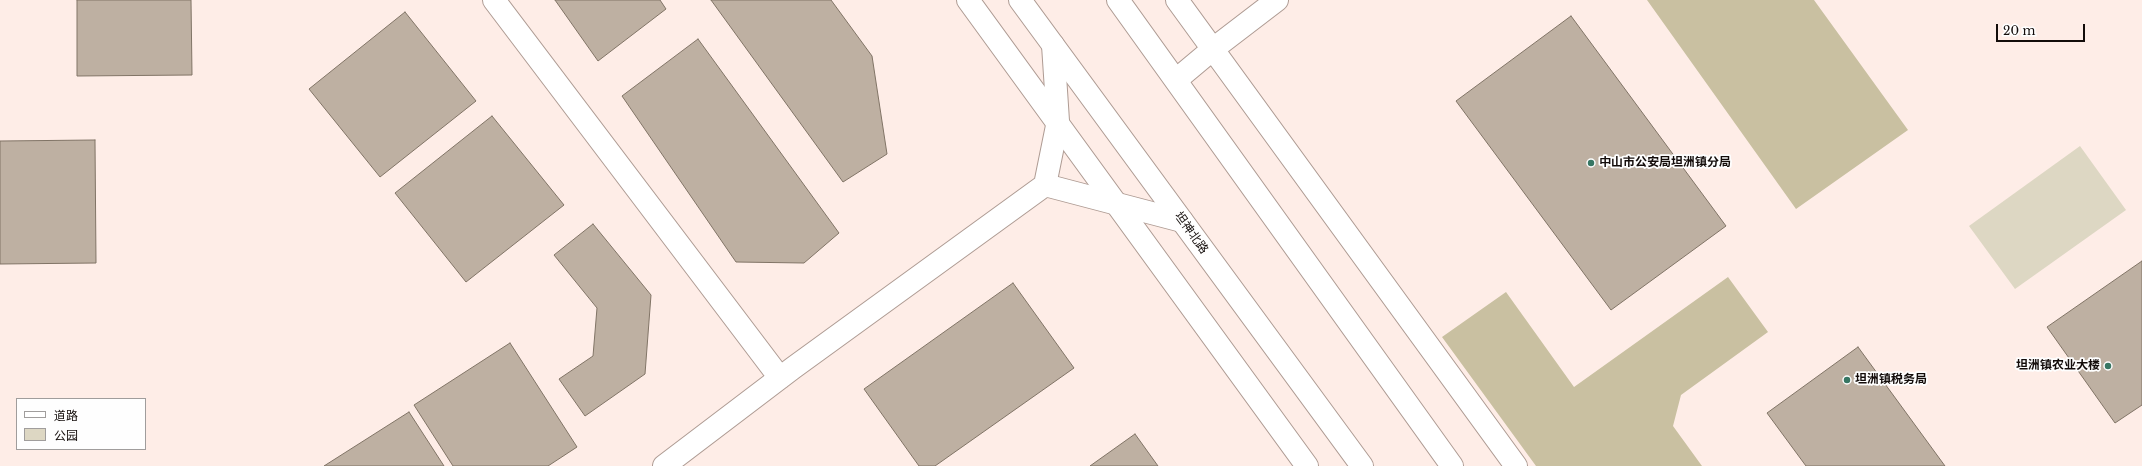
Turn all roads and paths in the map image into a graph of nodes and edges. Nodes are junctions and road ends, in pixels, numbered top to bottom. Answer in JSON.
{"nodes":[{"id":1,"x":494,"y":0,"type":"edge"},
{"id":2,"x":968,"y":0,"type":"edge"},
{"id":3,"x":1020,"y":0,"type":"edge"},
{"id":4,"x":1118,"y":0,"type":"edge"},
{"id":5,"x":1177,"y":0,"type":"edge"},
{"id":6,"x":1276,"y":0,"type":"edge"},
{"id":7,"x":1053,"y":45,"type":"junction"},
{"id":8,"x":1213,"y":49,"type":"junction"},
{"id":9,"x":1176,"y":80,"type":"junction"},
{"id":10,"x":1058,"y":122,"type":"junction"},
{"id":11,"x":1045,"y":185,"type":"junction"},
{"id":12,"x":1116,"y":202,"type":"junction"},
{"id":13,"x":1182,"y":221,"type":"junction"},
{"id":14,"x":780,"y":378,"type":"junction"},
{"id":15,"x":664,"y":466,"type":"edge"},
{"id":16,"x":1307,"y":466,"type":"edge"},
{"id":17,"x":1362,"y":466,"type":"edge"},
{"id":18,"x":1452,"y":466,"type":"edge"},
{"id":19,"x":1516,"y":466,"type":"edge"}],
"edges":[{"from":1,"to":14,"type":"main road"},
{"from":2,"to":10,"type":"main road"},
{"from":3,"to":7,"type":"main road","name":"坦神北路"},
{"from":4,"to":9,"type":"main road"},
{"from":5,"to":8,"type":"main road"},
{"from":6,"to":8,"type":"main road"},
{"from":7,"to":10,"type":"main road"},
{"from":7,"to":13,"type":"main road","name":"坦神北路"},
{"from":8,"to":9,"type":"main road"},
{"from":8,"to":19,"type":"main road"},
{"from":9,"to":18,"type":"main road"},
{"from":10,"to":11,"type":"main road"},
{"from":10,"to":12,"type":"main road"},
{"from":11,"to":12,"type":"main road"},
{"from":11,"to":14,"type":"main road"},
{"from":12,"to":13,"type":"main road"},
{"from":12,"to":16,"type":"main road"},
{"from":13,"to":17,"type":"main road","name":"坦神北路"},
{"from":14,"to":15,"type":"main road"}]}
